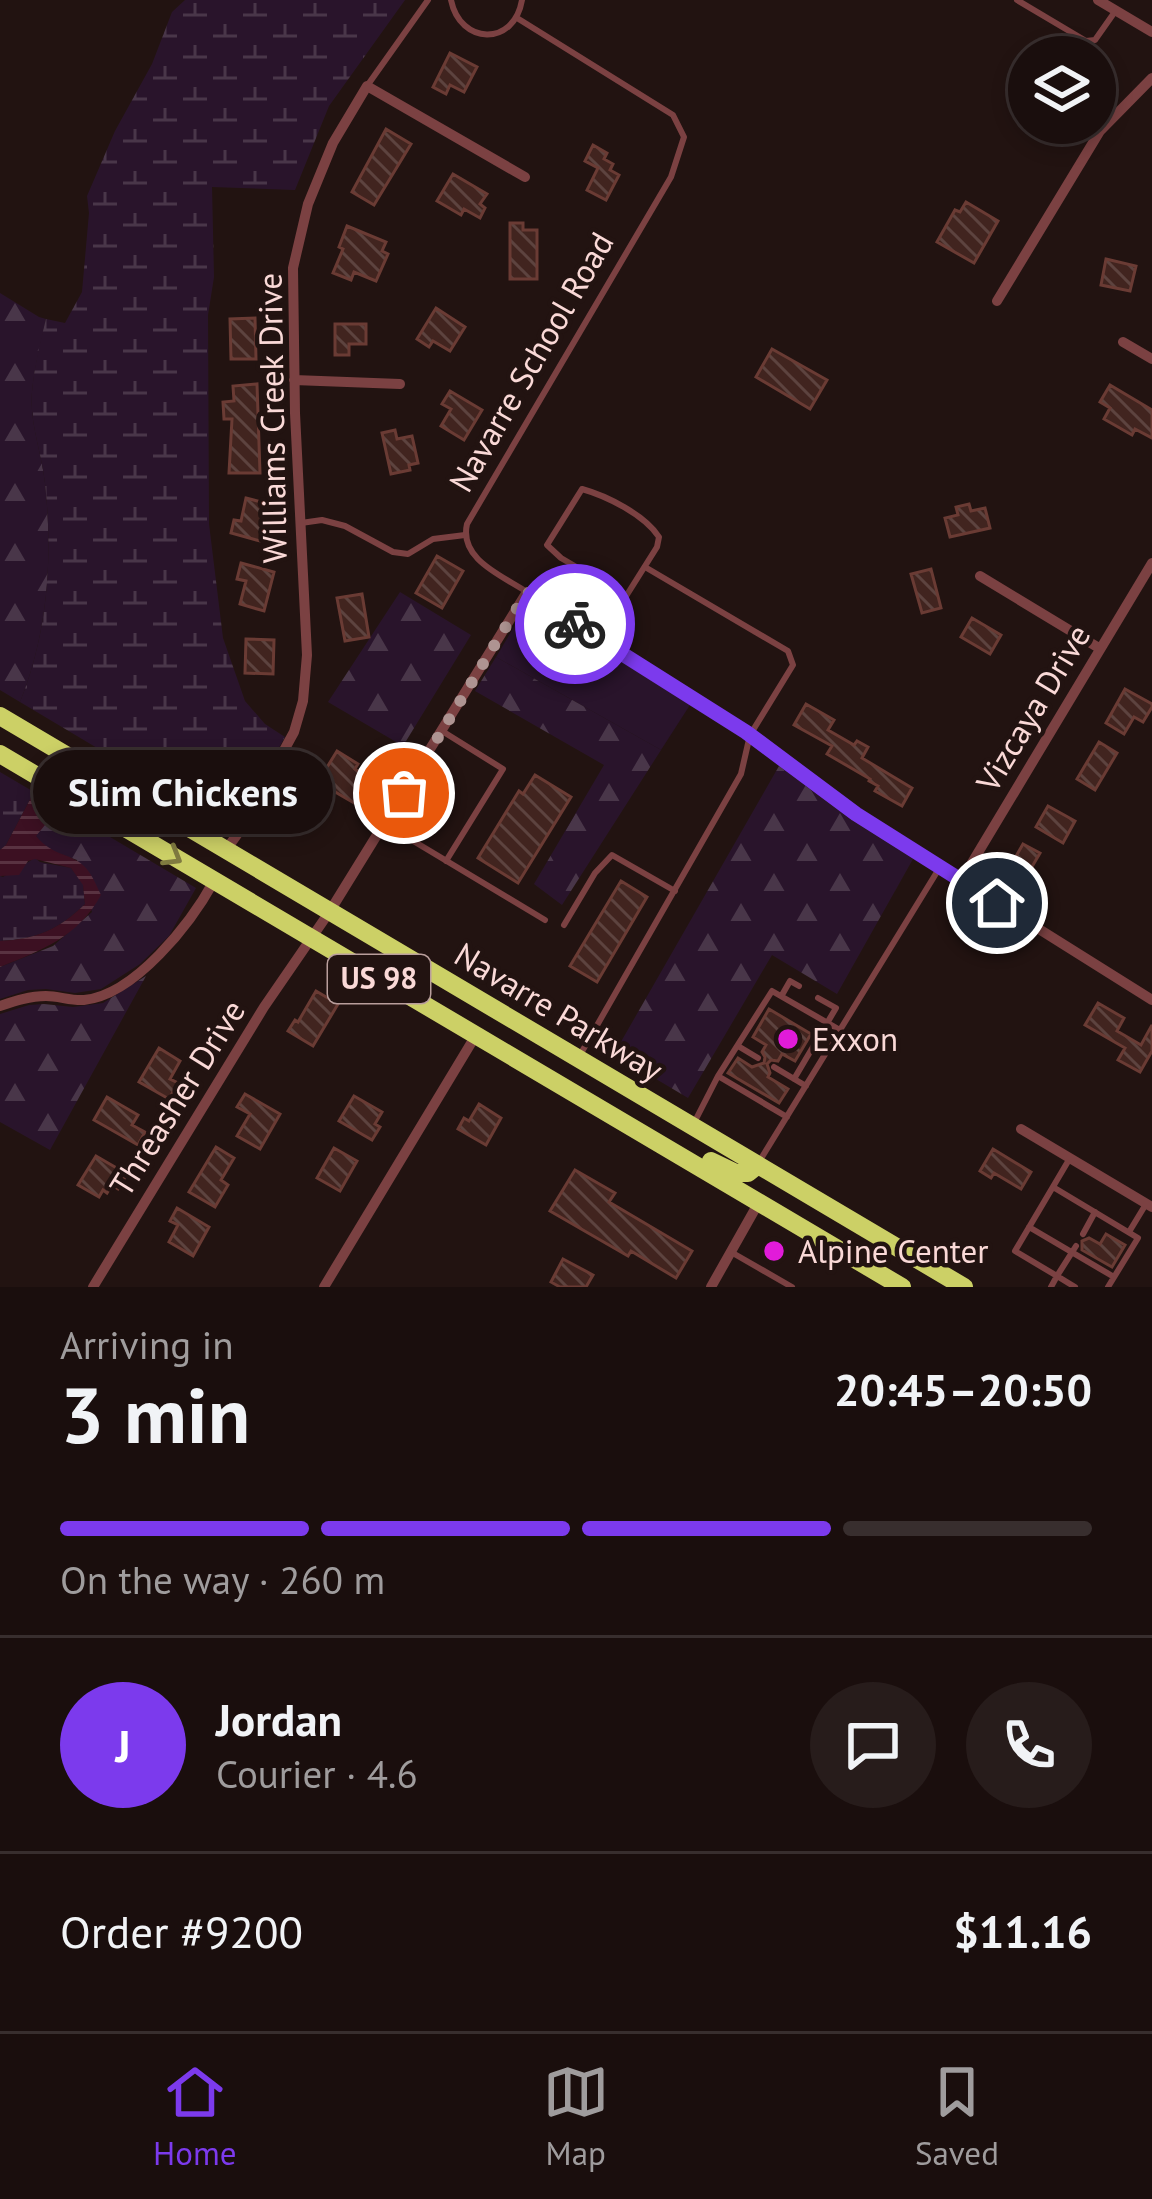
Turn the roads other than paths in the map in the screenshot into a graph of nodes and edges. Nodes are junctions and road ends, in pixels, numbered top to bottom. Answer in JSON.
{"nodes":[{"id":1,"x":428,"y":0,"type":"edge"},
{"id":2,"x":451,"y":0,"type":"edge"},
{"id":3,"x":522,"y":0,"type":"edge"},
{"id":4,"x":1018,"y":0,"type":"edge"},
{"id":5,"x":1098,"y":0,"type":"edge"},
{"id":6,"x":1115,"y":10,"type":"junction"},
{"id":7,"x":517,"y":18,"type":"junction"},
{"id":8,"x":1152,"y":32,"type":"edge"},
{"id":9,"x":1152,"y":78,"type":"edge"},
{"id":10,"x":367,"y":86,"type":"junction"},
{"id":11,"x":525,"y":177,"type":"dead end"},
{"id":12,"x":998,"y":301,"type":"dead end"},
{"id":13,"x":1124,"y":342,"type":"dead end"},
{"id":14,"x":1152,"y":359,"type":"edge"},
{"id":15,"x":294,"y":380,"type":"junction"},
{"id":16,"x":400,"y":384,"type":"dead end"},
{"id":17,"x":301,"y":523,"type":"junction"},
{"id":18,"x":465,"y":535,"type":"junction"},
{"id":19,"x":1152,"y":562,"type":"edge"},
{"id":20,"x":645,"y":567,"type":"junction"},
{"id":21,"x":980,"y":576,"type":"dead end"},
{"id":22,"x":527,"y":592,"type":"junction"},
{"id":23,"x":626,"y":596,"type":"junction"},
{"id":24,"x":599,"y":639,"type":"junction"},
{"id":25,"x":1099,"y":648,"type":"junction"},
{"id":26,"x":0,"y":716,"type":"edge"},
{"id":27,"x":442,"y":731,"type":"junction"},
{"id":28,"x":750,"y":735,"type":"junction"},
{"id":29,"x":0,"y":754,"type":"edge"},
{"id":30,"x":385,"y":824,"type":"junction"},
{"id":31,"x":226,"y":850,"type":"junction"},
{"id":32,"x":446,"y":860,"type":"junction"},
{"id":33,"x":940,"y":867,"type":"junction"},
{"id":34,"x":214,"y":881,"type":"junction"},
{"id":35,"x":961,"y":881,"type":"junction"},
{"id":36,"x":675,"y":891,"type":"junction"},
{"id":37,"x":330,"y":911,"type":"junction"},
{"id":38,"x":545,"y":920,"type":"dead end"},
{"id":39,"x":564,"y":925,"type":"dead end"},
{"id":40,"x":312,"y":939,"type":"junction"},
{"id":41,"x":799,"y":986,"type":"dead end"},
{"id":42,"x":782,"y":996,"type":"junction"},
{"id":43,"x":818,"y":998,"type":"dead end"},
{"id":44,"x":1152,"y":1000,"type":"edge"},
{"id":45,"x":0,"y":1006,"type":"edge"},
{"id":46,"x":827,"y":1023,"type":"junction"},
{"id":47,"x":840,"y":1030,"type":"junction"},
{"id":48,"x":476,"y":1035,"type":"junction"},
{"id":49,"x":738,"y":1046,"type":"junction"},
{"id":50,"x":578,"y":1058,"type":"junction"},
{"id":51,"x":745,"y":1062,"type":"dead end"},
{"id":52,"x":774,"y":1067,"type":"dead end"},
{"id":53,"x":783,"y":1072,"type":"junction"},
{"id":54,"x":718,"y":1076,"type":"junction"},
{"id":55,"x":794,"y":1078,"type":"junction"},
{"id":56,"x":777,"y":1082,"type":"dead end"},
{"id":57,"x":806,"y":1085,"type":"junction"},
{"id":58,"x":564,"y":1087,"type":"junction"},
{"id":59,"x":787,"y":1117,"type":"junction"},
{"id":60,"x":692,"y":1126,"type":"junction"},
{"id":61,"x":1021,"y":1129,"type":"dead end"},
{"id":62,"x":1070,"y":1158,"type":"junction"},
{"id":63,"x":758,"y":1165,"type":"junction"},
{"id":64,"x":1053,"y":1187,"type":"junction"},
{"id":65,"x":759,"y":1202,"type":"junction"},
{"id":66,"x":1149,"y":1206,"type":"edge"},
{"id":67,"x":1095,"y":1212,"type":"junction"},
{"id":68,"x":1029,"y":1226,"type":"junction"},
{"id":69,"x":1129,"y":1232,"type":"junction"},
{"id":70,"x":1083,"y":1234,"type":"dead end"},
{"id":71,"x":1074,"y":1249,"type":"junction"},
{"id":72,"x":731,"y":1252,"type":"junction"},
{"id":73,"x":1058,"y":1276,"type":"junction"},
{"id":74,"x":1114,"y":1277,"type":"junction"},
{"id":75,"x":959,"y":1284,"type":"edge"},
{"id":76,"x":93,"y":1287,"type":"edge"},
{"id":77,"x":324,"y":1287,"type":"edge"},
{"id":78,"x":711,"y":1287,"type":"edge"},
{"id":79,"x":792,"y":1287,"type":"edge"},
{"id":80,"x":902,"y":1287,"type":"edge"},
{"id":81,"x":1051,"y":1287,"type":"edge"},
{"id":82,"x":1075,"y":1287,"type":"edge"},
{"id":83,"x":1108,"y":1287,"type":"edge"}],
"edges":[{"from":1,"to":10,"type":"lane","name":"Williams Creek Drive"},
{"from":2,"to":7,"type":"lane"},
{"from":3,"to":7,"type":"lane"},
{"from":4,"to":6,"type":"lane"},
{"from":5,"to":6,"type":"street"},
{"from":6,"to":8,"type":"street"},
{"from":7,"to":18,"type":"lane","name":"Navarre School Road"},
{"from":9,"to":12,"type":"street"},
{"from":10,"to":11,"type":"street"},
{"from":10,"to":15,"type":"street","name":"Williams Creek Drive"},
{"from":13,"to":14,"type":"street"},
{"from":15,"to":16,"type":"street"},
{"from":15,"to":17,"type":"street","name":"Williams Creek Drive"},
{"from":17,"to":18,"type":"lane"},
{"from":17,"to":31,"type":"street","name":"Williams Creek Drive"},
{"from":18,"to":22,"type":"lane","name":"Navarre School Road"},
{"from":19,"to":25,"type":"street","name":"Vizcaya Drive"},
{"from":20,"to":23,"type":"lane"},
{"from":20,"to":23,"type":"lane"},
{"from":20,"to":28,"type":"lane"},
{"from":21,"to":25,"type":"street"},
{"from":22,"to":24,"type":"street"},
{"from":22,"to":27,"type":"street"},
{"from":23,"to":24,"type":"lane"},
{"from":24,"to":28,"type":"street"},
{"from":25,"to":35,"type":"street","name":"Vizcaya Drive"},
{"from":26,"to":31,"type":"highway","name":"Navarre Parkway","number":"US 98"},
{"from":27,"to":30,"type":"street"},
{"from":27,"to":32,"type":"lane"},
{"from":28,"to":33,"type":"street"},
{"from":28,"to":36,"type":"lane"},
{"from":29,"to":34,"type":"highway","name":"Navarre Parkway","number":"US 98","one_way":true},
{"from":30,"to":32,"type":"lane"},
{"from":30,"to":37,"type":"street"},
{"from":31,"to":37,"type":"highway","name":"Navarre Parkway","number":"US 98"},
{"from":32,"to":38,"type":"lane"},
{"from":33,"to":35,"type":"street"},
{"from":33,"to":47,"type":"lane"},
{"from":34,"to":40,"type":"highway","name":"Navarre Parkway","number":"US 98"},
{"from":34,"to":45,"type":"street"},
{"from":35,"to":44,"type":"street"},
{"from":36,"to":39,"type":"lane"},
{"from":36,"to":50,"type":"lane"},
{"from":37,"to":40,"type":"street"},
{"from":37,"to":50,"type":"highway","name":"Navarre Parkway","number":"US 98"},
{"from":40,"to":48,"type":"highway","name":"Navarre Parkway","number":"US 98"},
{"from":40,"to":76,"type":"street","name":"Threasher Drive"},
{"from":41,"to":42,"type":"lane"},
{"from":42,"to":46,"type":"lane"},
{"from":42,"to":49,"type":"lane"},
{"from":43,"to":46,"type":"lane"},
{"from":46,"to":47,"type":"lane"},
{"from":46,"to":55,"type":"lane"},
{"from":47,"to":57,"type":"lane"},
{"from":48,"to":58,"type":"highway","name":"Navarre Parkway","number":"US 98"},
{"from":48,"to":77,"type":"street"},
{"from":49,"to":51,"type":"lane"},
{"from":49,"to":54,"type":"lane"},
{"from":50,"to":60,"type":"highway","name":"Navarre Parkway","number":"US 98"},
{"from":52,"to":53,"type":"lane"},
{"from":53,"to":55,"type":"lane"},
{"from":53,"to":56,"type":"lane"},
{"from":54,"to":59,"type":"lane"},
{"from":54,"to":60,"type":"lane"},
{"from":55,"to":57,"type":"lane"},
{"from":57,"to":59,"type":"lane"},
{"from":58,"to":63,"type":"highway"},
{"from":58,"to":65,"type":"highway","name":"Navarre Parkway","number":"US 98"},
{"from":59,"to":63,"type":"lane"},
{"from":60,"to":63,"type":"highway","name":"Navarre Parkway","number":"US 98"},
{"from":61,"to":62,"type":"street"},
{"from":62,"to":64,"type":"lane"},
{"from":62,"to":66,"type":"street"},
{"from":63,"to":75,"type":"highway","name":"Navarre Parkway","number":"US 98"},
{"from":64,"to":67,"type":"lane"},
{"from":64,"to":68,"type":"lane"},
{"from":65,"to":72,"type":"street"},
{"from":65,"to":75,"type":"highway"},
{"from":65,"to":80,"type":"highway","name":"Navarre Parkway","number":"US 98"},
{"from":66,"to":69,"type":"lane"},
{"from":67,"to":69,"type":"lane"},
{"from":67,"to":70,"type":"lane"},
{"from":68,"to":71,"type":"lane"},
{"from":68,"to":73,"type":"lane"},
{"from":69,"to":74,"type":"lane"},
{"from":71,"to":73,"type":"lane"},
{"from":71,"to":74,"type":"lane"},
{"from":72,"to":78,"type":"street"},
{"from":72,"to":79,"type":"lane"},
{"from":73,"to":81,"type":"lane"},
{"from":73,"to":82,"type":"lane"},
{"from":74,"to":83,"type":"lane"}]}
